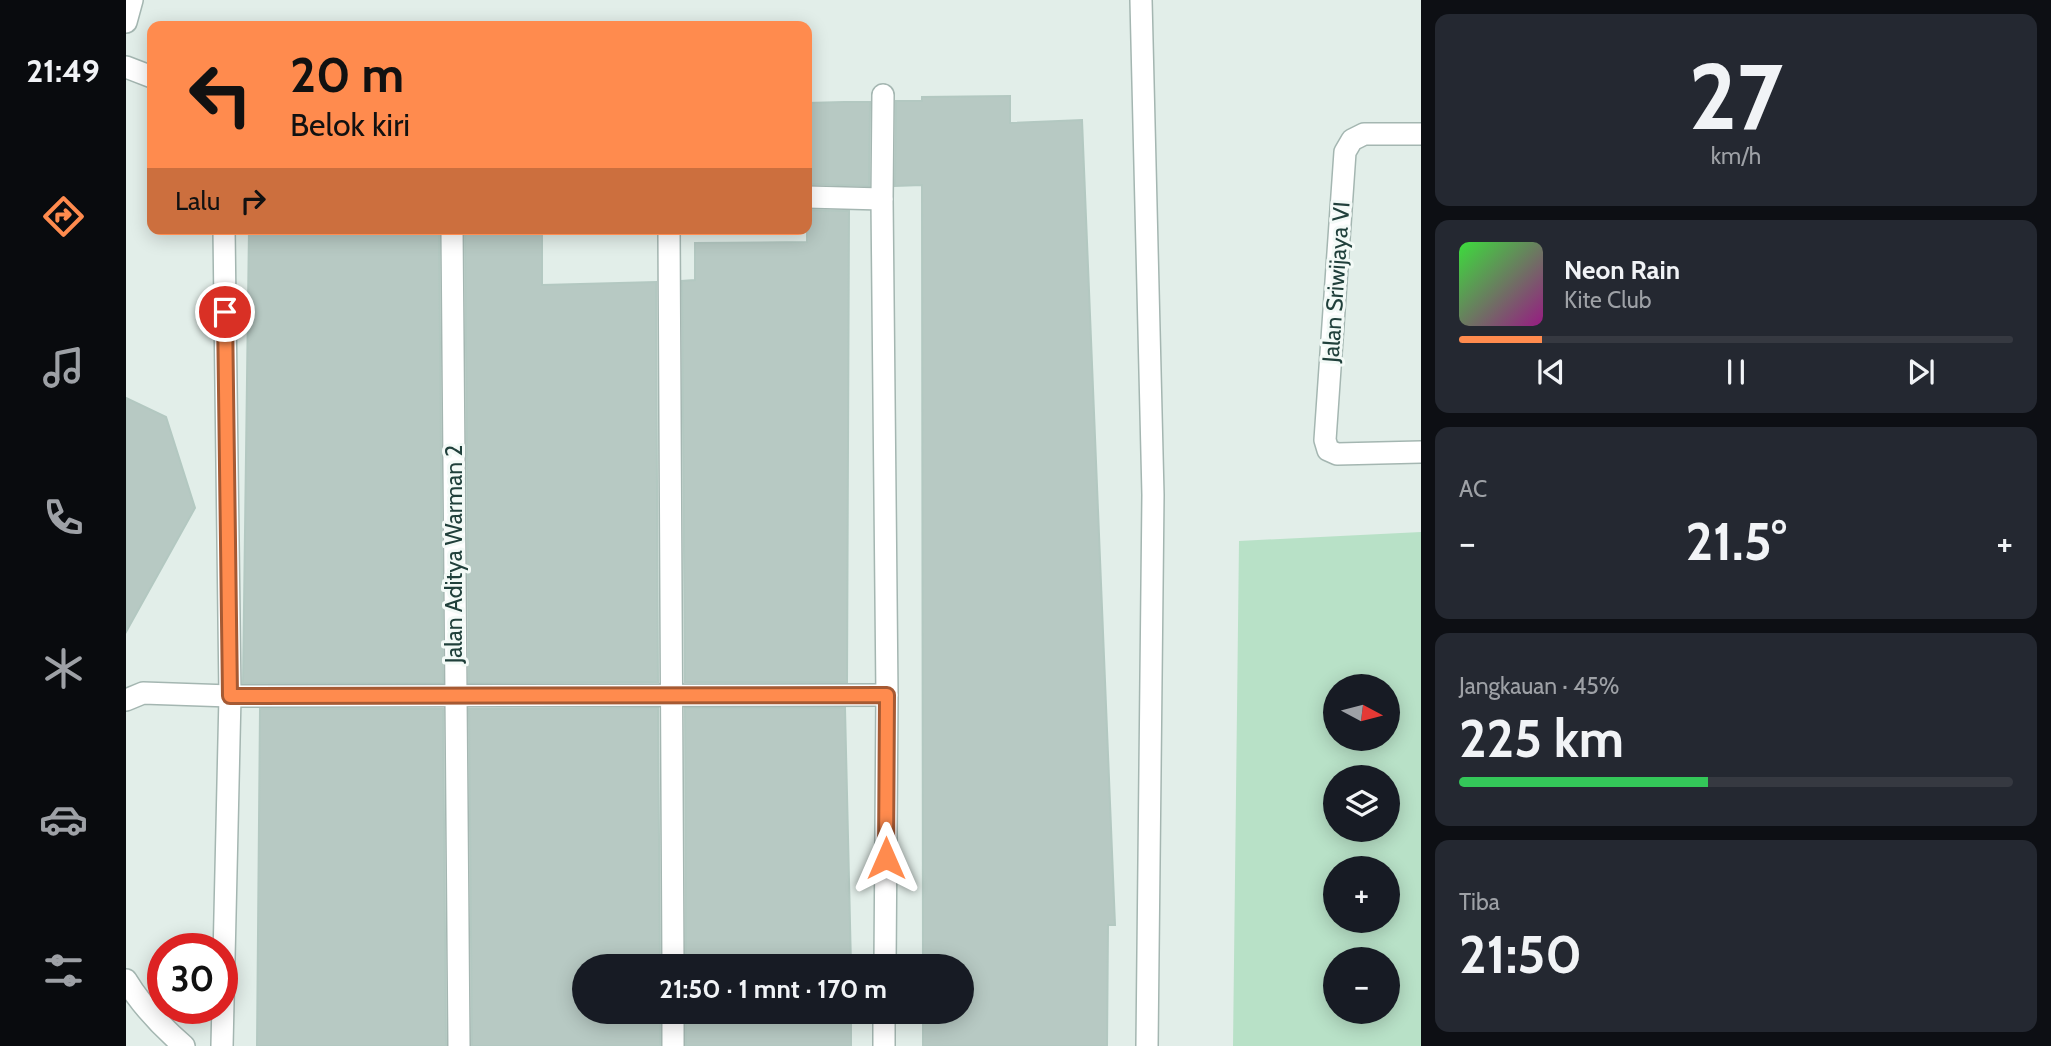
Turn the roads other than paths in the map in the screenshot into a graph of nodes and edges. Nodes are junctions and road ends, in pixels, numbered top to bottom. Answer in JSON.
{"nodes":[{"id":1,"x":132,"y":0,"type":"edge"},
{"id":2,"x":1141,"y":0,"type":"edge"},
{"id":3,"x":126,"y":22,"type":"edge"},
{"id":4,"x":126,"y":67,"type":"edge"},
{"id":5,"x":147,"y":75,"type":"edge"},
{"id":6,"x":883,"y":95,"type":"dead end"},
{"id":7,"x":1421,"y":134,"type":"edge"},
{"id":8,"x":812,"y":197,"type":"edge"},
{"id":9,"x":882,"y":200,"type":"junction"},
{"id":10,"x":224,"y":235,"type":"edge"},
{"id":11,"x":452,"y":235,"type":"edge"},
{"id":12,"x":669,"y":235,"type":"edge"},
{"id":13,"x":1421,"y":452,"type":"edge"},
{"id":14,"x":673,"y":695,"type":"junction"},
{"id":15,"x":887,"y":695,"type":"junction"},
{"id":16,"x":230,"y":696,"type":"junction"},
{"id":17,"x":455,"y":697,"type":"junction"},
{"id":18,"x":126,"y":700,"type":"edge"},
{"id":19,"x":673,"y":954,"type":"edge"},
{"id":20,"x":885,"y":954,"type":"edge"},
{"id":21,"x":126,"y":980,"type":"edge"},
{"id":22,"x":673,"y":1024,"type":"edge"},
{"id":23,"x":884,"y":1024,"type":"edge"},
{"id":24,"x":184,"y":1046,"type":"edge"},
{"id":25,"x":222,"y":1046,"type":"edge"},
{"id":26,"x":459,"y":1046,"type":"edge"},
{"id":27,"x":673,"y":1046,"type":"edge"},
{"id":28,"x":884,"y":1046,"type":"edge"},
{"id":29,"x":1147,"y":1046,"type":"edge"}],
"edges":[{"from":1,"to":3,"type":"street"},
{"from":2,"to":29,"type":"street"},
{"from":4,"to":5,"type":"street"},
{"from":6,"to":9,"type":"street"},
{"from":7,"to":13,"type":"street","name":"Jalan Sriwijaya VI"},
{"from":8,"to":9,"type":"street"},
{"from":9,"to":15,"type":"street"},
{"from":10,"to":16,"type":"street"},
{"from":11,"to":17,"type":"street","name":"Jalan Aditya Warman 2"},
{"from":12,"to":14,"type":"street"},
{"from":14,"to":15,"type":"street"},
{"from":14,"to":17,"type":"street"},
{"from":14,"to":19,"type":"street"},
{"from":15,"to":20,"type":"street"},
{"from":16,"to":17,"type":"street"},
{"from":16,"to":18,"type":"street"},
{"from":16,"to":25,"type":"street"},
{"from":17,"to":26,"type":"street","name":"Jalan Aditya Warman 2"},
{"from":21,"to":24,"type":"street"},
{"from":22,"to":27,"type":"street"},
{"from":23,"to":28,"type":"street"}]}
